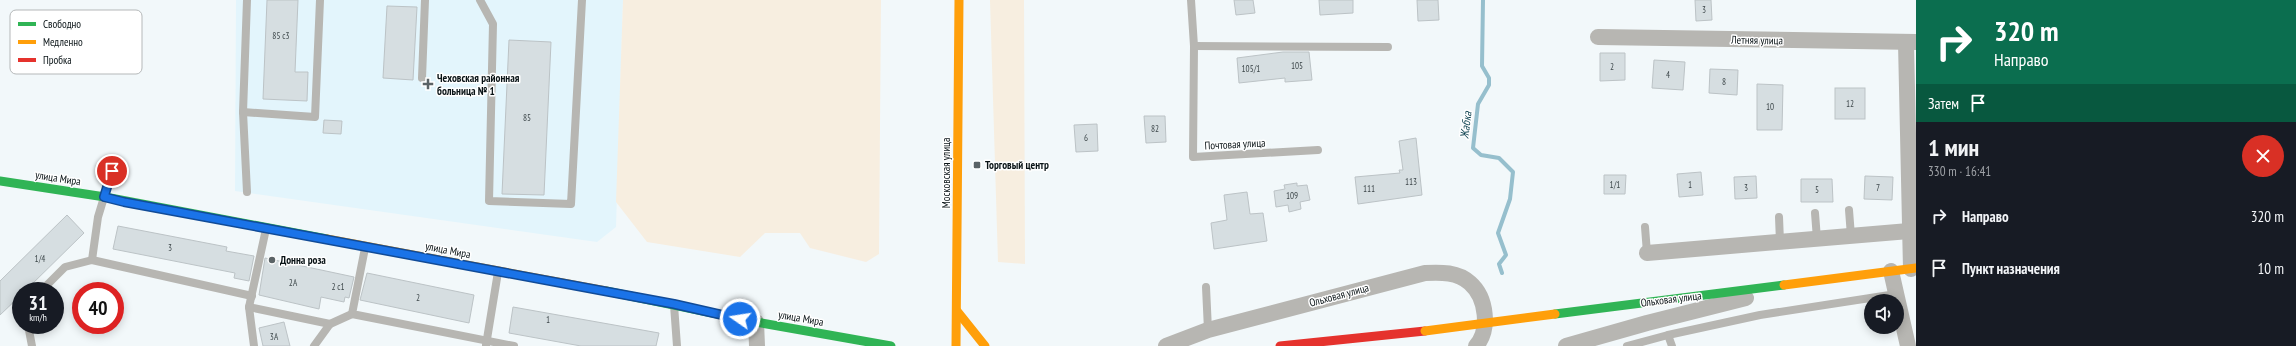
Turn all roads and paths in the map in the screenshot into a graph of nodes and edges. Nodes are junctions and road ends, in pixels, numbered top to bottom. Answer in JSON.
{"nodes":[{"id":1,"x":247,"y":0,"type":"edge"},
{"id":2,"x":320,"y":0,"type":"edge"},
{"id":3,"x":425,"y":0,"type":"edge"},
{"id":4,"x":480,"y":0,"type":"edge"},
{"id":5,"x":582,"y":0,"type":"edge"},
{"id":6,"x":959,"y":0,"type":"edge"},
{"id":7,"x":1191,"y":0,"type":"edge"},
{"id":8,"x":1598,"y":37,"type":"dead end"},
{"id":9,"x":1911,"y":42,"type":"edge"},
{"id":10,"x":1194,"y":46,"type":"junction"},
{"id":11,"x":1388,"y":47,"type":"dead end"},
{"id":12,"x":422,"y":78,"type":"dead end"},
{"id":13,"x":243,"y":112,"type":"junction"},
{"id":14,"x":1318,"y":150,"type":"dead end"},
{"id":15,"x":112,"y":171,"type":"dead end"},
{"id":16,"x":0,"y":181,"type":"edge"},
{"id":17,"x":247,"y":192,"type":"dead end"},
{"id":18,"x":104,"y":197,"type":"junction"},
{"id":19,"x":1849,"y":210,"type":"dead end"},
{"id":20,"x":1815,"y":213,"type":"dead end"},
{"id":21,"x":1779,"y":217,"type":"dead end"},
{"id":22,"x":1645,"y":227,"type":"dead end"},
{"id":23,"x":266,"y":228,"type":"junction"},
{"id":24,"x":1909,"y":231,"type":"junction"},
{"id":25,"x":1851,"y":236,"type":"junction"},
{"id":26,"x":1817,"y":239,"type":"junction"},
{"id":27,"x":1780,"y":242,"type":"junction"},
{"id":28,"x":365,"y":246,"type":"junction"},
{"id":29,"x":1647,"y":253,"type":"joint"},
{"id":30,"x":92,"y":260,"type":"junction"},
{"id":31,"x":1913,"y":269,"type":"edge"},
{"id":32,"x":498,"y":271,"type":"junction"},
{"id":33,"x":1891,"y":271,"type":"junction"},
{"id":34,"x":1857,"y":275,"type":"junction"},
{"id":35,"x":50,"y":282,"type":"edge"},
{"id":36,"x":1206,"y":287,"type":"dead end"},
{"id":37,"x":1896,"y":294,"type":"edge"},
{"id":38,"x":252,"y":296,"type":"junction"},
{"id":39,"x":1864,"y":299,"type":"edge"},
{"id":40,"x":674,"y":304,"type":"junction"},
{"id":41,"x":249,"y":307,"type":"junction"},
{"id":42,"x":957,"y":311,"type":"junction"},
{"id":43,"x":352,"y":314,"type":"junction"},
{"id":44,"x":756,"y":322,"type":"junction"},
{"id":45,"x":330,"y":324,"type":"junction"},
{"id":46,"x":1904,"y":329,"type":"edge"},
{"id":47,"x":1208,"y":330,"type":"junction"},
{"id":48,"x":30,"y":334,"type":"edge"},
{"id":49,"x":1668,"y":335,"type":"junction"},
{"id":50,"x":486,"y":343,"type":"edge"},
{"id":51,"x":32,"y":346,"type":"edge"},
{"id":52,"x":254,"y":346,"type":"edge"},
{"id":53,"x":314,"y":346,"type":"edge"},
{"id":54,"x":514,"y":346,"type":"edge"},
{"id":55,"x":677,"y":346,"type":"edge"},
{"id":56,"x":757,"y":346,"type":"edge"},
{"id":57,"x":891,"y":346,"type":"edge"},
{"id":58,"x":956,"y":346,"type":"edge"},
{"id":59,"x":985,"y":346,"type":"edge"},
{"id":60,"x":1166,"y":346,"type":"edge"},
{"id":61,"x":1280,"y":346,"type":"edge"},
{"id":62,"x":1476,"y":346,"type":"edge"},
{"id":63,"x":1566,"y":346,"type":"edge"},
{"id":64,"x":1626,"y":346,"type":"edge"},
{"id":65,"x":1672,"y":346,"type":"edge"},
{"id":66,"x":1908,"y":346,"type":"edge"}],
"edges":[{"from":1,"to":13,"type":"lane"},
{"from":2,"to":13,"type":"lane"},
{"from":3,"to":12,"type":"lane"},
{"from":4,"to":5,"type":"lane"},
{"from":6,"to":42,"type":"main road","name":"Московская улица"},
{"from":7,"to":10,"type":"lane","name":"Почтовая улица"},
{"from":8,"to":9,"type":"street","name":"Летняя улица"},
{"from":9,"to":24,"type":"street"},
{"from":10,"to":11,"type":"lane"},
{"from":10,"to":14,"type":"lane","name":"Почтовая улица"},
{"from":13,"to":17,"type":"lane"},
{"from":15,"to":18,"type":"lane"},
{"from":16,"to":18,"type":"main road","name":"улица Мира"},
{"from":18,"to":23,"type":"main road","name":"улица Мира"},
{"from":18,"to":30,"type":"lane"},
{"from":19,"to":25,"type":"lane"},
{"from":20,"to":26,"type":"lane"},
{"from":21,"to":27,"type":"lane"},
{"from":22,"to":29,"type":"lane"},
{"from":23,"to":28,"type":"main road","name":"улица Мира"},
{"from":23,"to":38,"type":"lane"},
{"from":24,"to":25,"type":"street"},
{"from":24,"to":31,"type":"street"},
{"from":25,"to":26,"type":"street"},
{"from":26,"to":27,"type":"street"},
{"from":27,"to":29,"type":"street"},
{"from":28,"to":32,"type":"main road","name":"улица Мира"},
{"from":28,"to":43,"type":"lane"},
{"from":30,"to":35,"type":"lane"},
{"from":30,"to":38,"type":"lane"},
{"from":31,"to":33,"type":"main road","name":"Ольховая улица"},
{"from":32,"to":40,"type":"main road","name":"улица Мира"},
{"from":32,"to":50,"type":"lane"},
{"from":33,"to":34,"type":"main road","name":"Ольховая улица"},
{"from":33,"to":37,"type":"street"},
{"from":34,"to":61,"type":"main road","name":"Ольховая улица","bridge":true},
{"from":34,"to":63,"type":"street","name":"Ольховая улица"},
{"from":36,"to":47,"type":"lane"},
{"from":38,"to":41,"type":"lane"},
{"from":39,"to":49,"type":"lane"},
{"from":40,"to":44,"type":"main road","name":"улица Мира"},
{"from":40,"to":55,"type":"lane"},
{"from":41,"to":45,"type":"lane"},
{"from":41,"to":52,"type":"lane"},
{"from":42,"to":58,"type":"main road","name":"Московская улица"},
{"from":42,"to":59,"type":"main road"},
{"from":43,"to":45,"type":"lane"},
{"from":43,"to":50,"type":"lane"},
{"from":44,"to":56,"type":"street"},
{"from":44,"to":57,"type":"main road","name":"улица Мира"},
{"from":45,"to":53,"type":"lane"},
{"from":46,"to":66,"type":"street"},
{"from":47,"to":60,"type":"street","name":"Ольховая улица"},
{"from":47,"to":62,"type":"street","name":"Ольховая улица"},
{"from":48,"to":51,"type":"lane"},
{"from":49,"to":64,"type":"lane"},
{"from":49,"to":65,"type":"lane"},
{"from":50,"to":54,"type":"lane"}]}
